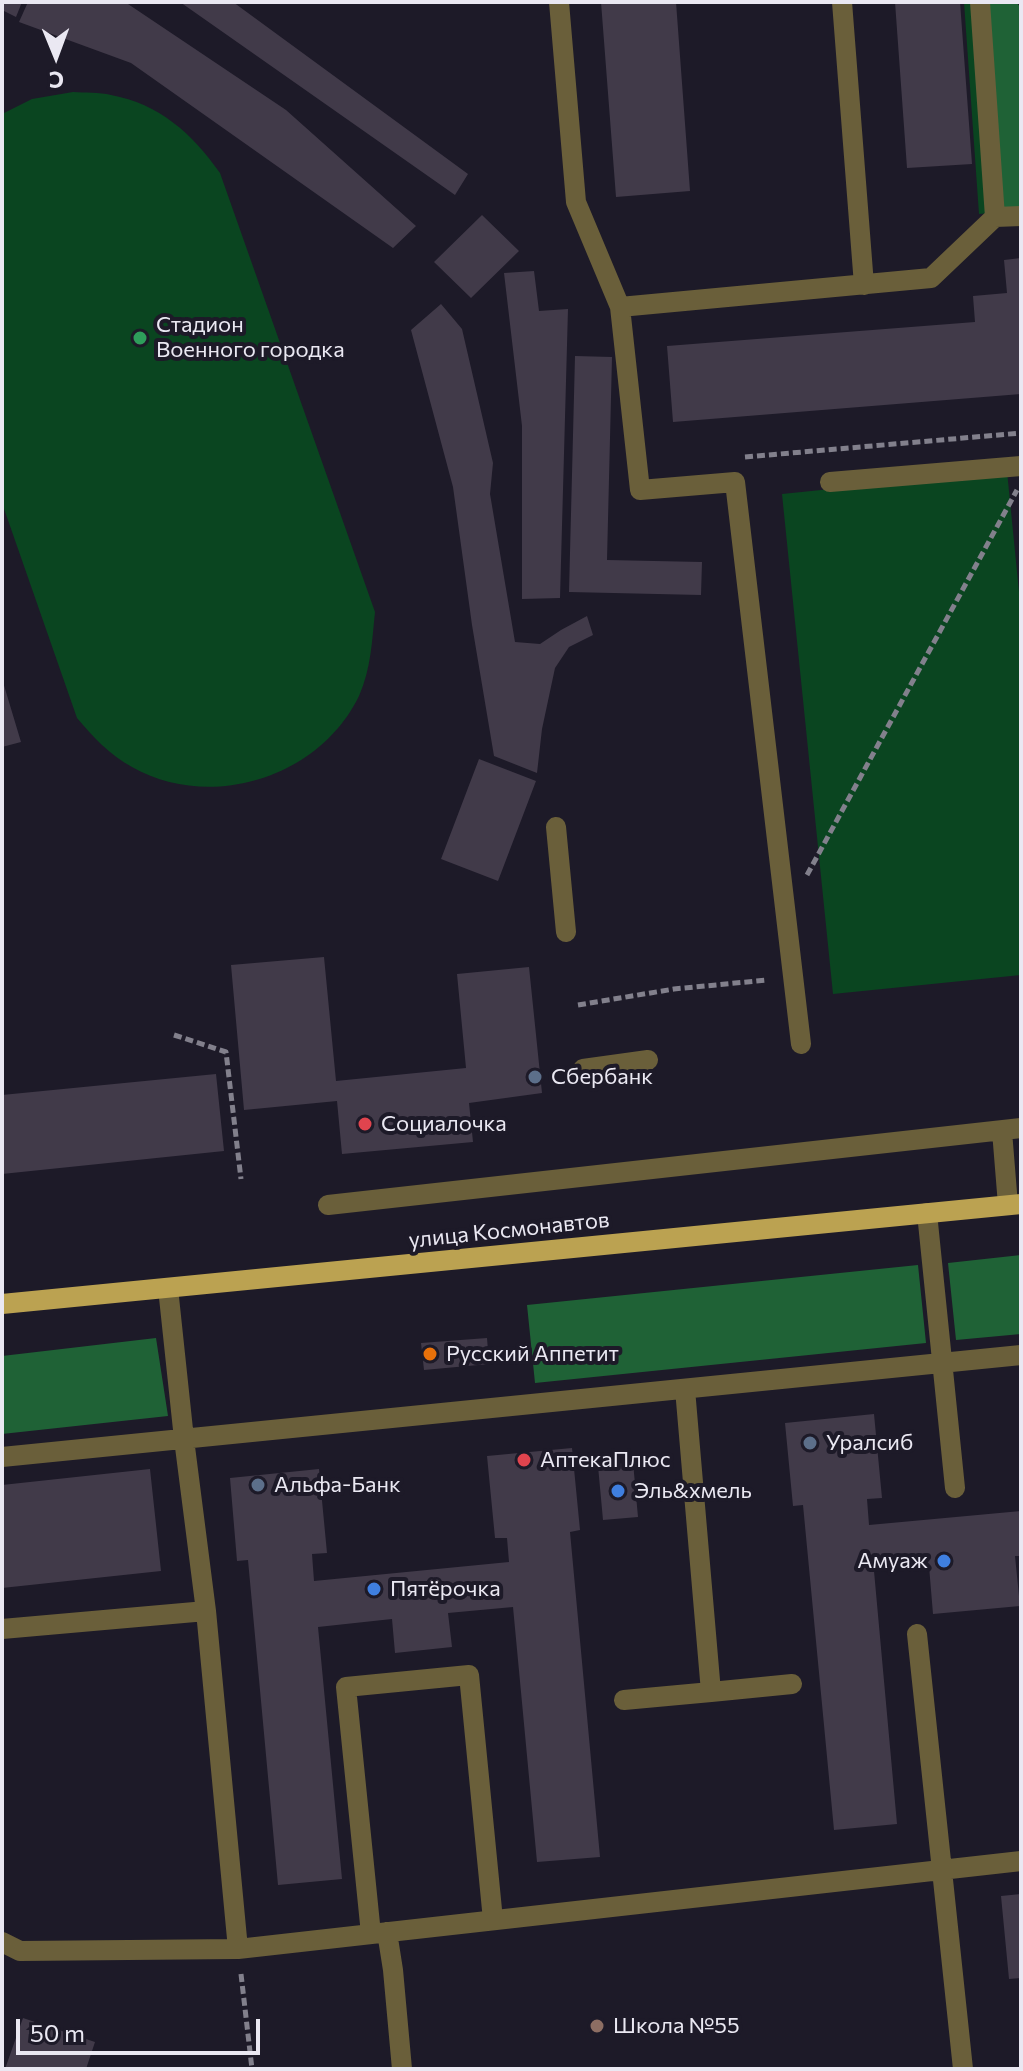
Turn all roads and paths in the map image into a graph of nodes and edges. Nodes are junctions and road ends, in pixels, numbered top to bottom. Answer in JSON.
{"nodes":[{"id":1,"x":559,"y":2,"type":"edge"},
{"id":2,"x":842,"y":2,"type":"edge"},
{"id":3,"x":980,"y":2,"type":"edge"},
{"id":4,"x":1021,"y":216,"type":"edge"},
{"id":5,"x":995,"y":217,"type":"junction"},
{"id":6,"x":864,"y":285,"type":"junction"},
{"id":7,"x":620,"y":307,"type":"junction"},
{"id":8,"x":1021,"y":433,"type":"edge"},
{"id":9,"x":734,"y":457,"type":"dead end"},
{"id":10,"x":1021,"y":466,"type":"edge"},
{"id":11,"x":830,"y":482,"type":"dead end"},
{"id":12,"x":1021,"y":482,"type":"edge"},
{"id":13,"x":556,"y":827,"type":"dead end"},
{"id":14,"x":787,"y":913,"type":"junction"},
{"id":15,"x":566,"y":932,"type":"dead end"},
{"id":16,"x":794,"y":977,"type":"junction"},
{"id":17,"x":578,"y":1005,"type":"dead end"},
{"id":18,"x":174,"y":1035,"type":"dead end"},
{"id":19,"x":801,"y":1044,"type":"dead end"},
{"id":20,"x":648,"y":1060,"type":"dead end"},
{"id":21,"x":583,"y":1069,"type":"dead end"},
{"id":22,"x":1012,"y":1130,"type":"edge"},
{"id":23,"x":241,"y":1179,"type":"dead end"},
{"id":24,"x":328,"y":1205,"type":"dead end"},
{"id":25,"x":1015,"y":1205,"type":"edge"},
{"id":26,"x":927,"y":1213,"type":"junction"},
{"id":27,"x":168,"y":1288,"type":"junction"},
{"id":28,"x":2,"y":1304,"type":"edge"},
{"id":29,"x":1021,"y":1355,"type":"edge"},
{"id":30,"x":943,"y":1363,"type":"junction"},
{"id":31,"x":685,"y":1389,"type":"junction"},
{"id":32,"x":184,"y":1439,"type":"junction"},
{"id":33,"x":2,"y":1457,"type":"edge"},
{"id":34,"x":955,"y":1488,"type":"dead end"},
{"id":35,"x":206,"y":1611,"type":"junction"},
{"id":36,"x":2,"y":1629,"type":"edge"},
{"id":37,"x":917,"y":1634,"type":"dead end"},
{"id":38,"x":792,"y":1684,"type":"dead end"},
{"id":39,"x":711,"y":1692,"type":"junction"},
{"id":40,"x":624,"y":1700,"type":"dead end"},
{"id":41,"x":1021,"y":1861,"type":"edge"},
{"id":42,"x":941,"y":1870,"type":"junction"},
{"id":43,"x":493,"y":1920,"type":"junction"},
{"id":44,"x":379,"y":1933,"type":"junction"},
{"id":45,"x":2,"y":1942,"type":"edge"},
{"id":46,"x":238,"y":1949,"type":"junction"},
{"id":47,"x":252,"y":2069,"type":"edge"},
{"id":48,"x":402,"y":2069,"type":"edge"},
{"id":49,"x":963,"y":2069,"type":"edge"}],
"edges":[{"from":1,"to":7,"type":"lane"},
{"from":2,"to":6,"type":"lane"},
{"from":3,"to":5,"type":"lane"},
{"from":4,"to":5,"type":"lane"},
{"from":5,"to":6,"type":"lane"},
{"from":6,"to":7,"type":"lane"},
{"from":7,"to":14,"type":"lane"},
{"from":8,"to":9,"type":"path"},
{"from":10,"to":11,"type":"lane"},
{"from":12,"to":14,"type":"path"},
{"from":13,"to":15,"type":"lane"},
{"from":14,"to":16,"type":"lane"},
{"from":16,"to":17,"type":"path"},
{"from":16,"to":19,"type":"lane"},
{"from":18,"to":23,"type":"path"},
{"from":20,"to":21,"type":"lane"},
{"from":22,"to":24,"type":"lane"},
{"from":22,"to":25,"type":"lane"},
{"from":25,"to":26,"type":"main road","name":"улица Космонавтов"},
{"from":26,"to":27,"type":"main road","name":"улица Космонавтов"},
{"from":26,"to":30,"type":"lane"},
{"from":27,"to":28,"type":"main road","name":"улица Космонавтов"},
{"from":27,"to":32,"type":"lane"},
{"from":29,"to":30,"type":"lane"},
{"from":30,"to":31,"type":"lane"},
{"from":30,"to":34,"type":"lane"},
{"from":31,"to":32,"type":"lane"},
{"from":31,"to":39,"type":"lane"},
{"from":32,"to":33,"type":"lane"},
{"from":32,"to":35,"type":"lane"},
{"from":35,"to":36,"type":"lane"},
{"from":35,"to":46,"type":"lane"},
{"from":37,"to":42,"type":"lane"},
{"from":38,"to":39,"type":"lane"},
{"from":39,"to":40,"type":"lane"},
{"from":41,"to":42,"type":"lane"},
{"from":42,"to":43,"type":"lane"},
{"from":42,"to":49,"type":"lane"},
{"from":43,"to":44,"type":"lane"},
{"from":43,"to":44,"type":"lane"},
{"from":44,"to":46,"type":"lane"},
{"from":44,"to":48,"type":"lane"},
{"from":45,"to":46,"type":"lane"},
{"from":46,"to":47,"type":"path"}]}
